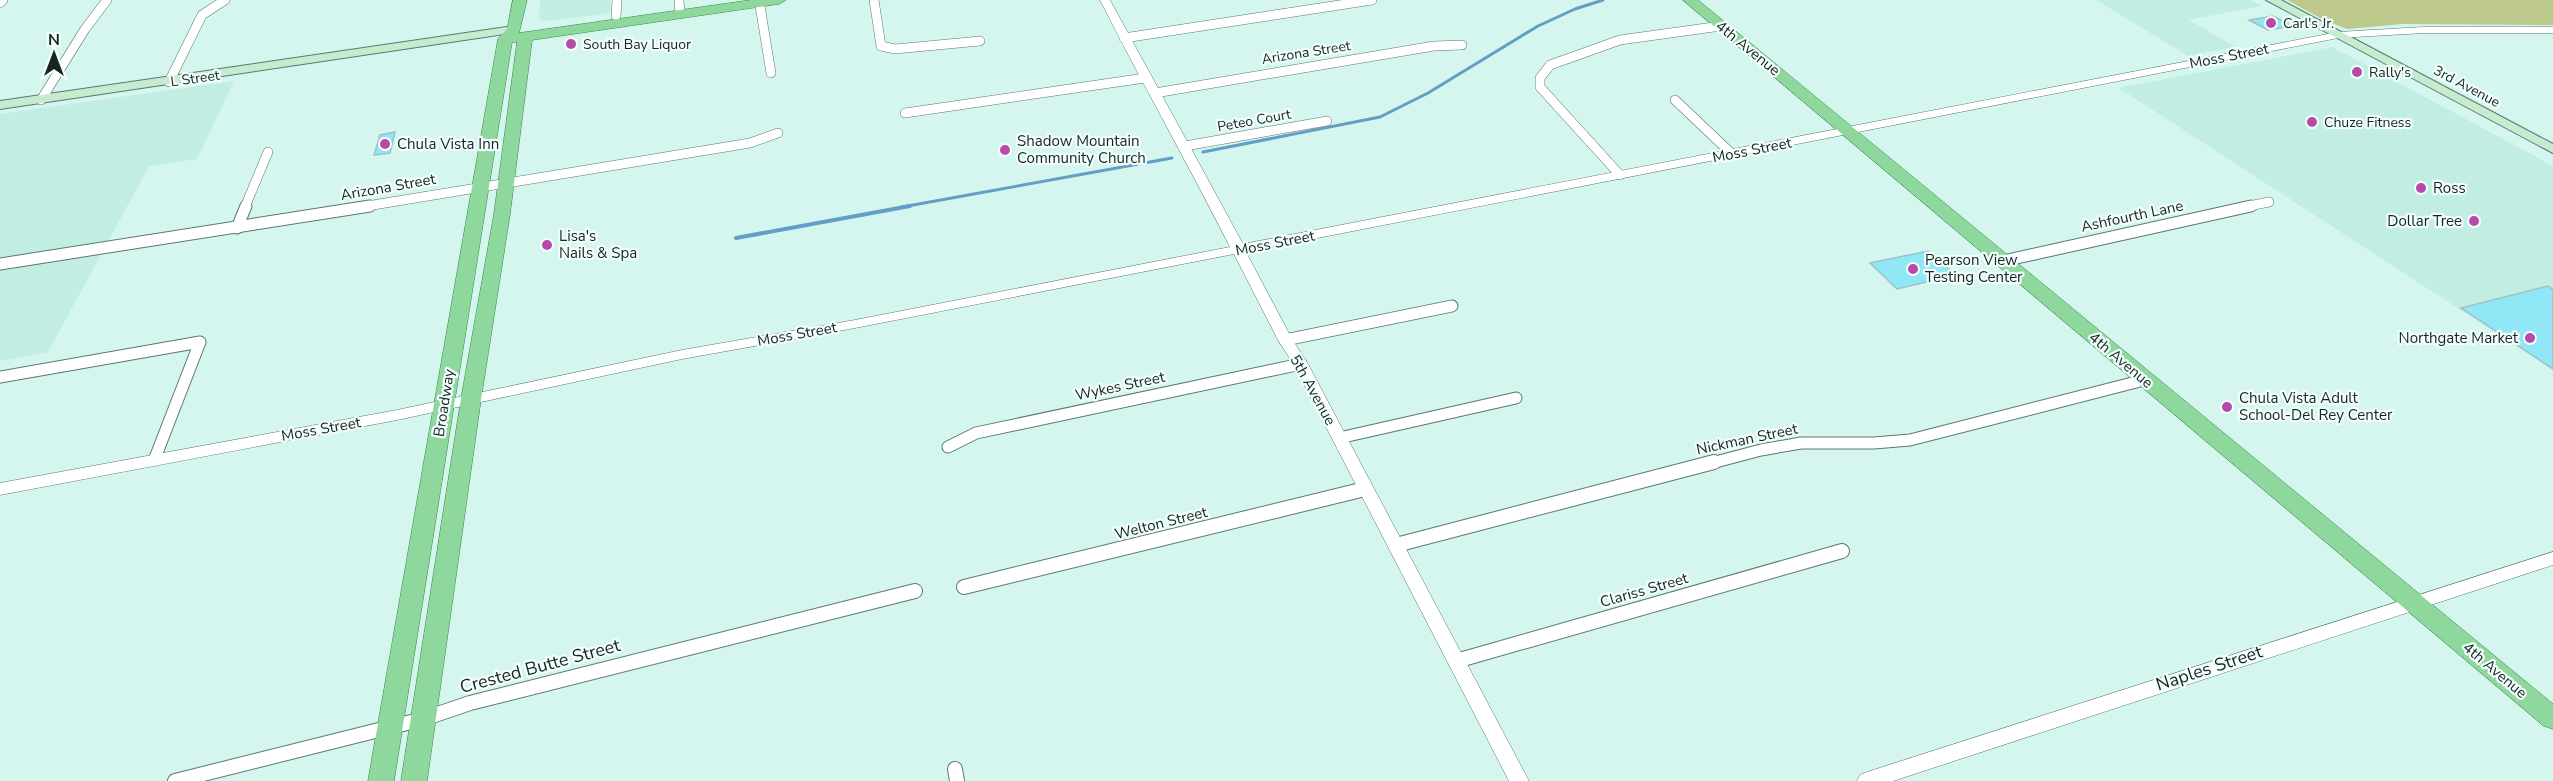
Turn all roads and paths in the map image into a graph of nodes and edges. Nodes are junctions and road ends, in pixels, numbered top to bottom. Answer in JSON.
{"nodes":[{"id":1,"x":3,"y":0,"type":"edge"},
{"id":2,"x":107,"y":0,"type":"edge"},
{"id":3,"x":225,"y":0,"type":"edge"},
{"id":4,"x":520,"y":0,"type":"edge"},
{"id":5,"x":617,"y":0,"type":"edge"},
{"id":6,"x":737,"y":0,"type":"edge"},
{"id":7,"x":779,"y":0,"type":"edge"},
{"id":8,"x":874,"y":0,"type":"edge"},
{"id":9,"x":1105,"y":0,"type":"edge"},
{"id":10,"x":1371,"y":0,"type":"edge"},
{"id":11,"x":1690,"y":0,"type":"edge"},
{"id":12,"x":2272,"y":0,"type":"edge"},
{"id":13,"x":760,"y":1,"type":"edge"},
{"id":14,"x":0,"y":3,"type":"edge"},
{"id":15,"x":679,"y":7,"type":"edge"},
{"id":16,"x":616,"y":16,"type":"junction"},
{"id":17,"x":1720,"y":26,"type":"junction"},
{"id":18,"x":2553,"y":30,"type":"edge"},
{"id":19,"x":515,"y":35,"type":"junction"},
{"id":20,"x":2338,"y":35,"type":"junction"},
{"id":21,"x":1124,"y":38,"type":"junction"},
{"id":22,"x":980,"y":41,"type":"dead end"},
{"id":23,"x":1462,"y":45,"type":"dead end"},
{"id":24,"x":771,"y":73,"type":"dead end"},
{"id":25,"x":1145,"y":78,"type":"junction"},
{"id":26,"x":169,"y":82,"type":"junction"},
{"id":27,"x":1155,"y":93,"type":"junction"},
{"id":28,"x":41,"y":99,"type":"junction"},
{"id":29,"x":1675,"y":100,"type":"dead end"},
{"id":30,"x":0,"y":105,"type":"edge"},
{"id":31,"x":905,"y":113,"type":"dead end"},
{"id":32,"x":1327,"y":121,"type":"dead end"},
{"id":33,"x":1848,"y":130,"type":"junction"},
{"id":34,"x":778,"y":133,"type":"dead end"},
{"id":35,"x":1185,"y":146,"type":"junction"},
{"id":36,"x":2553,"y":149,"type":"edge"},
{"id":37,"x":268,"y":152,"type":"dead end"},
{"id":38,"x":1732,"y":153,"type":"junction"},
{"id":39,"x":1620,"y":175,"type":"junction"},
{"id":40,"x":505,"y":182,"type":"junction"},
{"id":41,"x":480,"y":186,"type":"junction"},
{"id":42,"x":2269,"y":202,"type":"dead end"},
{"id":43,"x":237,"y":228,"type":"junction"},
{"id":44,"x":1238,"y":250,"type":"junction"},
{"id":45,"x":2003,"y":261,"type":"junction"},
{"id":46,"x":0,"y":264,"type":"edge"},
{"id":47,"x":1452,"y":306,"type":"dead end"},
{"id":48,"x":1285,"y":340,"type":"junction"},
{"id":49,"x":1301,"y":364,"type":"junction"},
{"id":50,"x":0,"y":378,"type":"edge"},
{"id":51,"x":2144,"y":380,"type":"junction"},
{"id":52,"x":1516,"y":398,"type":"dead end"},
{"id":53,"x":471,"y":399,"type":"junction"},
{"id":54,"x":443,"y":405,"type":"junction"},
{"id":55,"x":1339,"y":438,"type":"junction"},
{"id":56,"x":948,"y":447,"type":"dead end"},
{"id":57,"x":155,"y":458,"type":"junction"},
{"id":58,"x":0,"y":489,"type":"edge"},
{"id":59,"x":1365,"y":489,"type":"junction"},
{"id":60,"x":1396,"y":545,"type":"junction"},
{"id":61,"x":1842,"y":551,"type":"dead end"},
{"id":62,"x":2553,"y":558,"type":"edge"},
{"id":63,"x":964,"y":586,"type":"dead end"},
{"id":64,"x":915,"y":591,"type":"dead end"},
{"id":65,"x":2415,"y":603,"type":"junction"},
{"id":66,"x":1456,"y":661,"type":"junction"},
{"id":67,"x":2553,"y":719,"type":"edge"},
{"id":68,"x":423,"y":720,"type":"junction"},
{"id":69,"x":390,"y":728,"type":"junction"},
{"id":70,"x":175,"y":781,"type":"edge"},
{"id":71,"x":381,"y":781,"type":"edge"},
{"id":72,"x":414,"y":781,"type":"edge"},
{"id":73,"x":1519,"y":781,"type":"edge"},
{"id":74,"x":1867,"y":781,"type":"edge"}],
"edges":[{"from":1,"to":14,"type":"street"},
{"from":2,"to":28,"type":"street"},
{"from":3,"to":26,"type":"street"},
{"from":4,"to":19,"type":"main road","name":"Broadway"},
{"from":5,"to":16,"type":"street"},
{"from":6,"to":15,"type":"main road","name":"L Street"},
{"from":7,"to":13,"type":"main road","name":"L Street"},
{"from":8,"to":22,"type":"street"},
{"from":9,"to":21,"type":"street","name":"5th Avenue"},
{"from":10,"to":21,"type":"street"},
{"from":11,"to":17,"type":"main road","name":"4th Avenue"},
{"from":12,"to":20,"type":"main road","name":"3rd Avenue"},
{"from":13,"to":15,"type":"main road","name":"L Street"},
{"from":13,"to":24,"type":"street"},
{"from":15,"to":16,"type":"main road","name":"L Street"},
{"from":15,"to":19,"type":"main road","name":"L Street"},
{"from":16,"to":19,"type":"main road","name":"L Street"},
{"from":17,"to":33,"type":"main road","name":"4th Avenue"},
{"from":17,"to":39,"type":"street"},
{"from":18,"to":20,"type":"street","name":"Moss Street"},
{"from":19,"to":26,"type":"main road","name":"L Street"},
{"from":19,"to":40,"type":"main road","name":"Broadway"},
{"from":19,"to":41,"type":"main road","name":"Broadway"},
{"from":20,"to":33,"type":"street","name":"Moss Street"},
{"from":20,"to":36,"type":"main road","name":"3rd Avenue"},
{"from":21,"to":25,"type":"street","name":"5th Avenue"},
{"from":23,"to":27,"type":"street","name":"Arizona Street"},
{"from":25,"to":27,"type":"street","name":"5th Avenue"},
{"from":25,"to":31,"type":"street"},
{"from":26,"to":28,"type":"main road","name":"L Street"},
{"from":27,"to":35,"type":"street","name":"5th Avenue"},
{"from":28,"to":30,"type":"main road","name":"L Street"},
{"from":29,"to":38,"type":"street"},
{"from":32,"to":35,"type":"street","name":"Peteo Court"},
{"from":33,"to":38,"type":"street","name":"Moss Street"},
{"from":33,"to":45,"type":"main road","name":"4th Avenue"},
{"from":34,"to":40,"type":"street","name":"Arizona Street"},
{"from":35,"to":44,"type":"street","name":"5th Avenue"},
{"from":37,"to":43,"type":"street"},
{"from":38,"to":39,"type":"street","name":"Moss Street"},
{"from":39,"to":44,"type":"street","name":"Moss Street"},
{"from":40,"to":41,"type":"street","name":"Arizona Street"},
{"from":40,"to":53,"type":"main road","name":"Broadway"},
{"from":41,"to":43,"type":"street","name":"Arizona Street"},
{"from":41,"to":54,"type":"main road","name":"Broadway"},
{"from":42,"to":45,"type":"street","name":"Ashfourth Lane"},
{"from":43,"to":46,"type":"street","name":"Arizona Street"},
{"from":44,"to":48,"type":"street","name":"5th Avenue"},
{"from":44,"to":53,"type":"street","name":"Moss Street"},
{"from":45,"to":51,"type":"main road","name":"4th Avenue"},
{"from":47,"to":48,"type":"street"},
{"from":48,"to":49,"type":"street","name":"5th Avenue"},
{"from":49,"to":55,"type":"street","name":"5th Avenue"},
{"from":49,"to":56,"type":"street","name":"Wykes Street"},
{"from":50,"to":57,"type":"street"},
{"from":51,"to":60,"type":"street","name":"Nickman Street"},
{"from":51,"to":65,"type":"main road","name":"4th Avenue"},
{"from":52,"to":55,"type":"street"},
{"from":53,"to":54,"type":"street","name":"Moss Street"},
{"from":53,"to":68,"type":"main road","name":"Broadway"},
{"from":54,"to":57,"type":"street","name":"Moss Street"},
{"from":54,"to":69,"type":"main road","name":"Broadway"},
{"from":55,"to":59,"type":"street","name":"5th Avenue"},
{"from":57,"to":58,"type":"street","name":"Moss Street"},
{"from":59,"to":60,"type":"street","name":"5th Avenue"},
{"from":59,"to":63,"type":"street","name":"Welton Street"},
{"from":60,"to":66,"type":"street","name":"5th Avenue"},
{"from":61,"to":66,"type":"street","name":"Clariss Street"},
{"from":62,"to":65,"type":"street","name":"Naples Street"},
{"from":64,"to":68,"type":"street","name":"Crested Butte Street"},
{"from":65,"to":67,"type":"main road","name":"4th Avenue"},
{"from":65,"to":74,"type":"street","name":"Naples Street"},
{"from":66,"to":73,"type":"street","name":"5th Avenue"},
{"from":68,"to":69,"type":"street","name":"Crested Butte Street"},
{"from":68,"to":72,"type":"main road","name":"Broadway"},
{"from":69,"to":70,"type":"street","name":"Crested Butte Street"},
{"from":69,"to":71,"type":"main road","name":"Broadway"}]}
